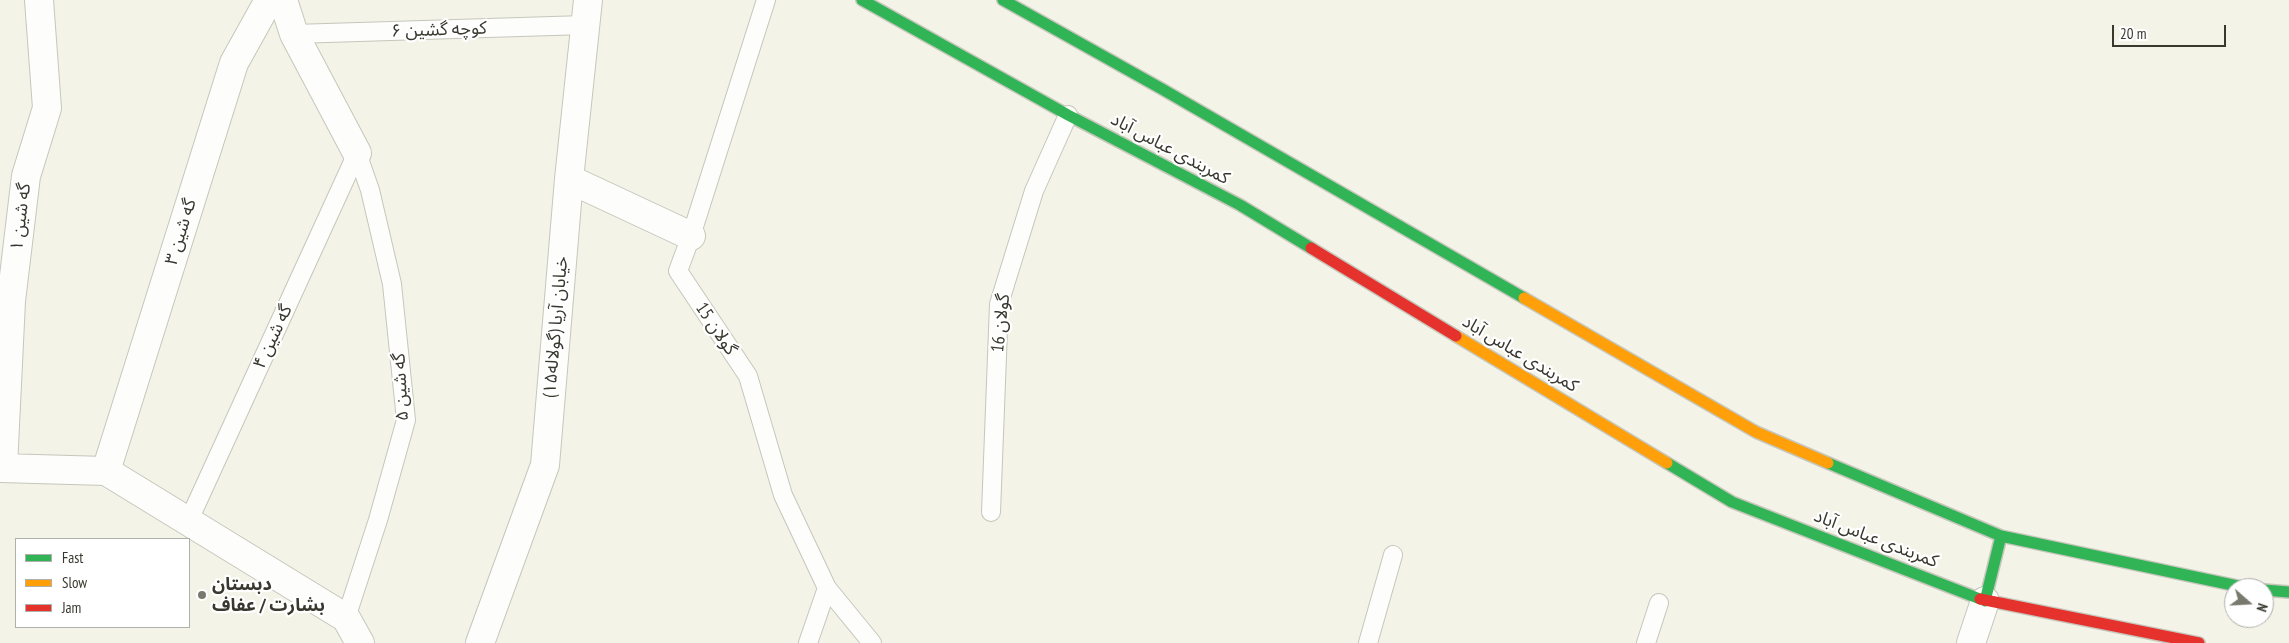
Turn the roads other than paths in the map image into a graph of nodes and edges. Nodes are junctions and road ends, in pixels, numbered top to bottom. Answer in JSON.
{"nodes":[{"id":1,"x":39,"y":0,"type":"edge"},
{"id":2,"x":269,"y":0,"type":"edge"},
{"id":3,"x":283,"y":0,"type":"edge"},
{"id":4,"x":766,"y":0,"type":"edge"},
{"id":5,"x":862,"y":0,"type":"edge"},
{"id":6,"x":1003,"y":0,"type":"edge"},
{"id":7,"x":586,"y":13,"type":"edge"},
{"id":8,"x":294,"y":34,"type":"junction"},
{"id":9,"x":1068,"y":115,"type":"junction"},
{"id":10,"x":357,"y":153,"type":"junction"},
{"id":11,"x":569,"y":179,"type":"junction"},
{"id":12,"x":691,"y":236,"type":"junction"},
{"id":13,"x":1,"y":465,"type":"edge"},
{"id":14,"x":106,"y":471,"type":"junction"},
{"id":15,"x":991,"y":512,"type":"dead end"},
{"id":16,"x":189,"y":520,"type":"junction"},
{"id":17,"x":2001,"y":536,"type":"junction"},
{"id":18,"x":1393,"y":556,"type":"dead end"},
{"id":19,"x":2224,"y":583,"type":"edge"},
{"id":20,"x":827,"y":588,"type":"junction"},
{"id":21,"x":2274,"y":591,"type":"edge"},
{"id":22,"x":2289,"y":592,"type":"edge"},
{"id":23,"x":1985,"y":601,"type":"junction"},
{"id":24,"x":1659,"y":603,"type":"dead end"},
{"id":25,"x":346,"y":618,"type":"junction"},
{"id":26,"x":360,"y":643,"type":"edge"},
{"id":27,"x":480,"y":643,"type":"edge"},
{"id":28,"x":808,"y":643,"type":"edge"},
{"id":29,"x":872,"y":643,"type":"edge"},
{"id":30,"x":1368,"y":643,"type":"edge"},
{"id":31,"x":1646,"y":643,"type":"edge"},
{"id":32,"x":1972,"y":643,"type":"edge"},
{"id":33,"x":2199,"y":643,"type":"edge"}],
"edges":[{"from":1,"to":13,"type":"street","name":"گه شین ۱"},
{"from":2,"to":14,"type":"street","name":"گه شین ۳"},
{"from":3,"to":8,"type":"street"},
{"from":4,"to":12,"type":"lane","name":"گولان 15"},
{"from":5,"to":9,"type":"main road","name":"کمربندی عباس آباد"},
{"from":6,"to":17,"type":"main road"},
{"from":7,"to":8,"type":"lane","name":"کوچه گشین ۶"},
{"from":7,"to":11,"type":"street","name":"خیابان آریا (گولاله۱۵)"},
{"from":8,"to":10,"type":"street"},
{"from":9,"to":15,"type":"lane","name":"گولان 16"},
{"from":9,"to":23,"type":"main road","name":"کمربندی عباس آباد"},
{"from":10,"to":16,"type":"lane","name":"گه شین ۴"},
{"from":10,"to":25,"type":"lane","name":"گه شین ۵"},
{"from":11,"to":12,"type":"street"},
{"from":11,"to":27,"type":"street","name":"خیابان آریا (گولاله۱۵)"},
{"from":12,"to":20,"type":"lane","name":"گولان 15"},
{"from":13,"to":14,"type":"street"},
{"from":14,"to":16,"type":"street"},
{"from":16,"to":25,"type":"street"},
{"from":17,"to":19,"type":"main road"},
{"from":17,"to":23,"type":"main road"},
{"from":18,"to":30,"type":"lane"},
{"from":20,"to":28,"type":"lane"},
{"from":20,"to":29,"type":"lane","name":"گولان 15"},
{"from":21,"to":22,"type":"main road"},
{"from":23,"to":32,"type":"street"},
{"from":23,"to":33,"type":"main road","name":"کمربندی عباس آباد"},
{"from":24,"to":31,"type":"lane"},
{"from":25,"to":26,"type":"street"}]}
